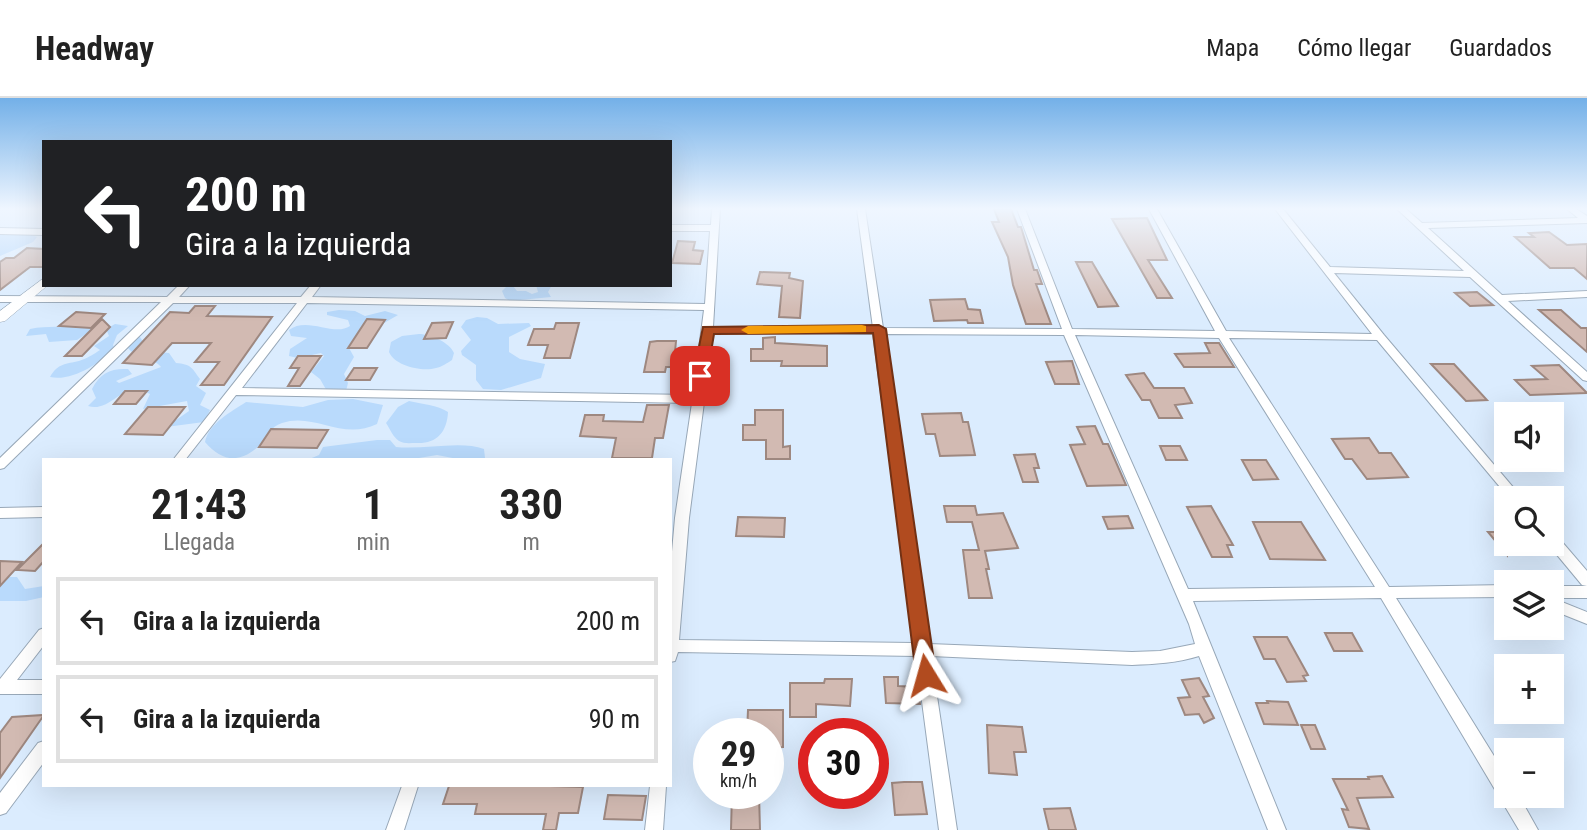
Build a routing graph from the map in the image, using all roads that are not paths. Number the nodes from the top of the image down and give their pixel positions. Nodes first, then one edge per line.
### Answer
1 (713, 243) edge
2 (866, 243) edge
3 (1034, 243) edge
4 (1172, 243) edge
5 (1307, 243) edge
6 (1440, 243) edge
7 (1329, 270) junction
8 (1473, 274) junction
9 (42, 284) edge
10 (183, 287) edge
11 (314, 287) edge
12 (1587, 295) edge
13 (1502, 298) junction
14 (0, 299) edge
15 (24, 299) junction
16 (170, 300) junction
17 (304, 300) junction
18 (708, 307) junction
19 (0, 318) edge
20 (879, 329) junction
21 (708, 330) junction
22 (1068, 332) junction
23 (1223, 335) junction
24 (1380, 337) junction
25 (1587, 378) edge
26 (233, 391) junction
27 (697, 399) junction
28 (181, 458) edge
29 (0, 466) edge
30 (1506, 486) edge
31 (42, 512) edge
32 (0, 513) edge
33 (676, 518) edge
34 (1564, 554) edge
35 (1587, 581) edge
36 (1384, 591) junction
37 (1494, 592) edge
38 (1564, 592) edge
39 (1587, 592) edge
40 (1183, 595) junction
41 (1564, 609) edge
42 (1587, 618) edge
43 (672, 620) edge
44 (42, 637) edge
45 (672, 646) edge
46 (1203, 648) junction
47 (923, 649) junction
48 (2, 687) edge
49 (42, 687) edge
50 (42, 751) edge
51 (1494, 772) edge
52 (410, 787) edge
53 (659, 787) edge
54 (0, 807) edge
55 (1516, 808) edge
56 (395, 830) edge
57 (654, 830) edge
58 (948, 830) edge
59 (1277, 830) edge
60 (1529, 830) edge

1 - 18 street
2 - 20 street
3 - 22 street
4 - 23 street
5 - 7 street
6 - 8 street
7 - 8 street
7 - 24 street
8 - 13 street
9 - 15 street
10 - 16 street
11 - 17 street
12 - 13 street
13 - 25 street
14 - 15 street
15 - 16 street
15 - 19 street
16 - 17 street
16 - 29 street
17 - 18 street
17 - 26 street
18 - 21 street
20 - 21 street
20 - 22 street
20 - 47 street
21 - 27 street
22 - 23 street
22 - 40 street
23 - 24 street
23 - 36 street
24 - 30 street
26 - 27 street
26 - 28 street
27 - 33 street
31 - 32 street
33 - 43 street
34 - 35 street
36 - 37 street
36 - 40 street
36 - 51 street
38 - 39 street
40 - 46 street
41 - 42 street
44 - 48 street
45 - 47 street
46 - 47 street
46 - 59 street
47 - 58 street
48 - 49 street
50 - 54 street
52 - 56 street
53 - 57 street
55 - 60 street

